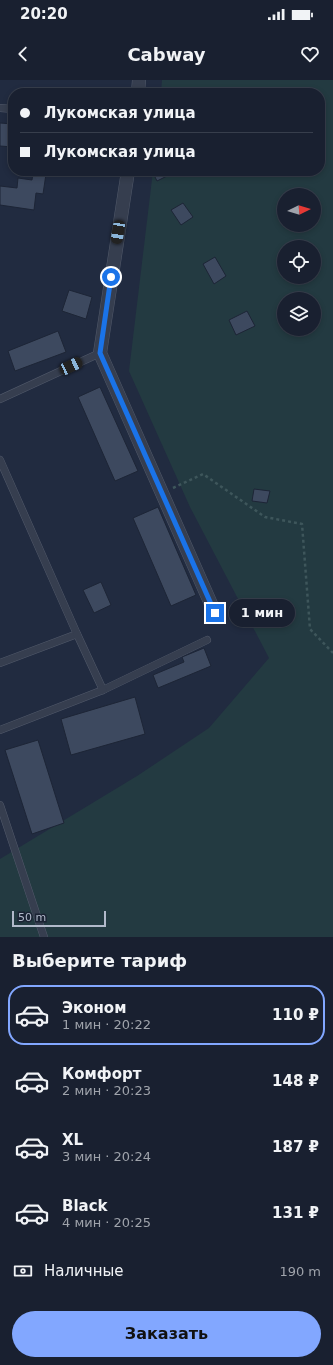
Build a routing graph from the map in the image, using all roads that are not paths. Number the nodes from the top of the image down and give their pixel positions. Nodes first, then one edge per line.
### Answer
1 (127, 176) edge
2 (100, 353) junction
3 (0, 399) edge
4 (0, 460) edge
5 (215, 613) dead end
6 (77, 634) junction
7 (206, 640) dead end
8 (0, 663) edge
9 (103, 690) junction
10 (0, 730) edge
11 (0, 805) edge
12 (44, 937) edge

1 - 2 street
2 - 3 lane
2 - 5 street
4 - 6 lane
6 - 8 lane
6 - 9 lane
7 - 9 lane
9 - 10 lane
11 - 12 lane

